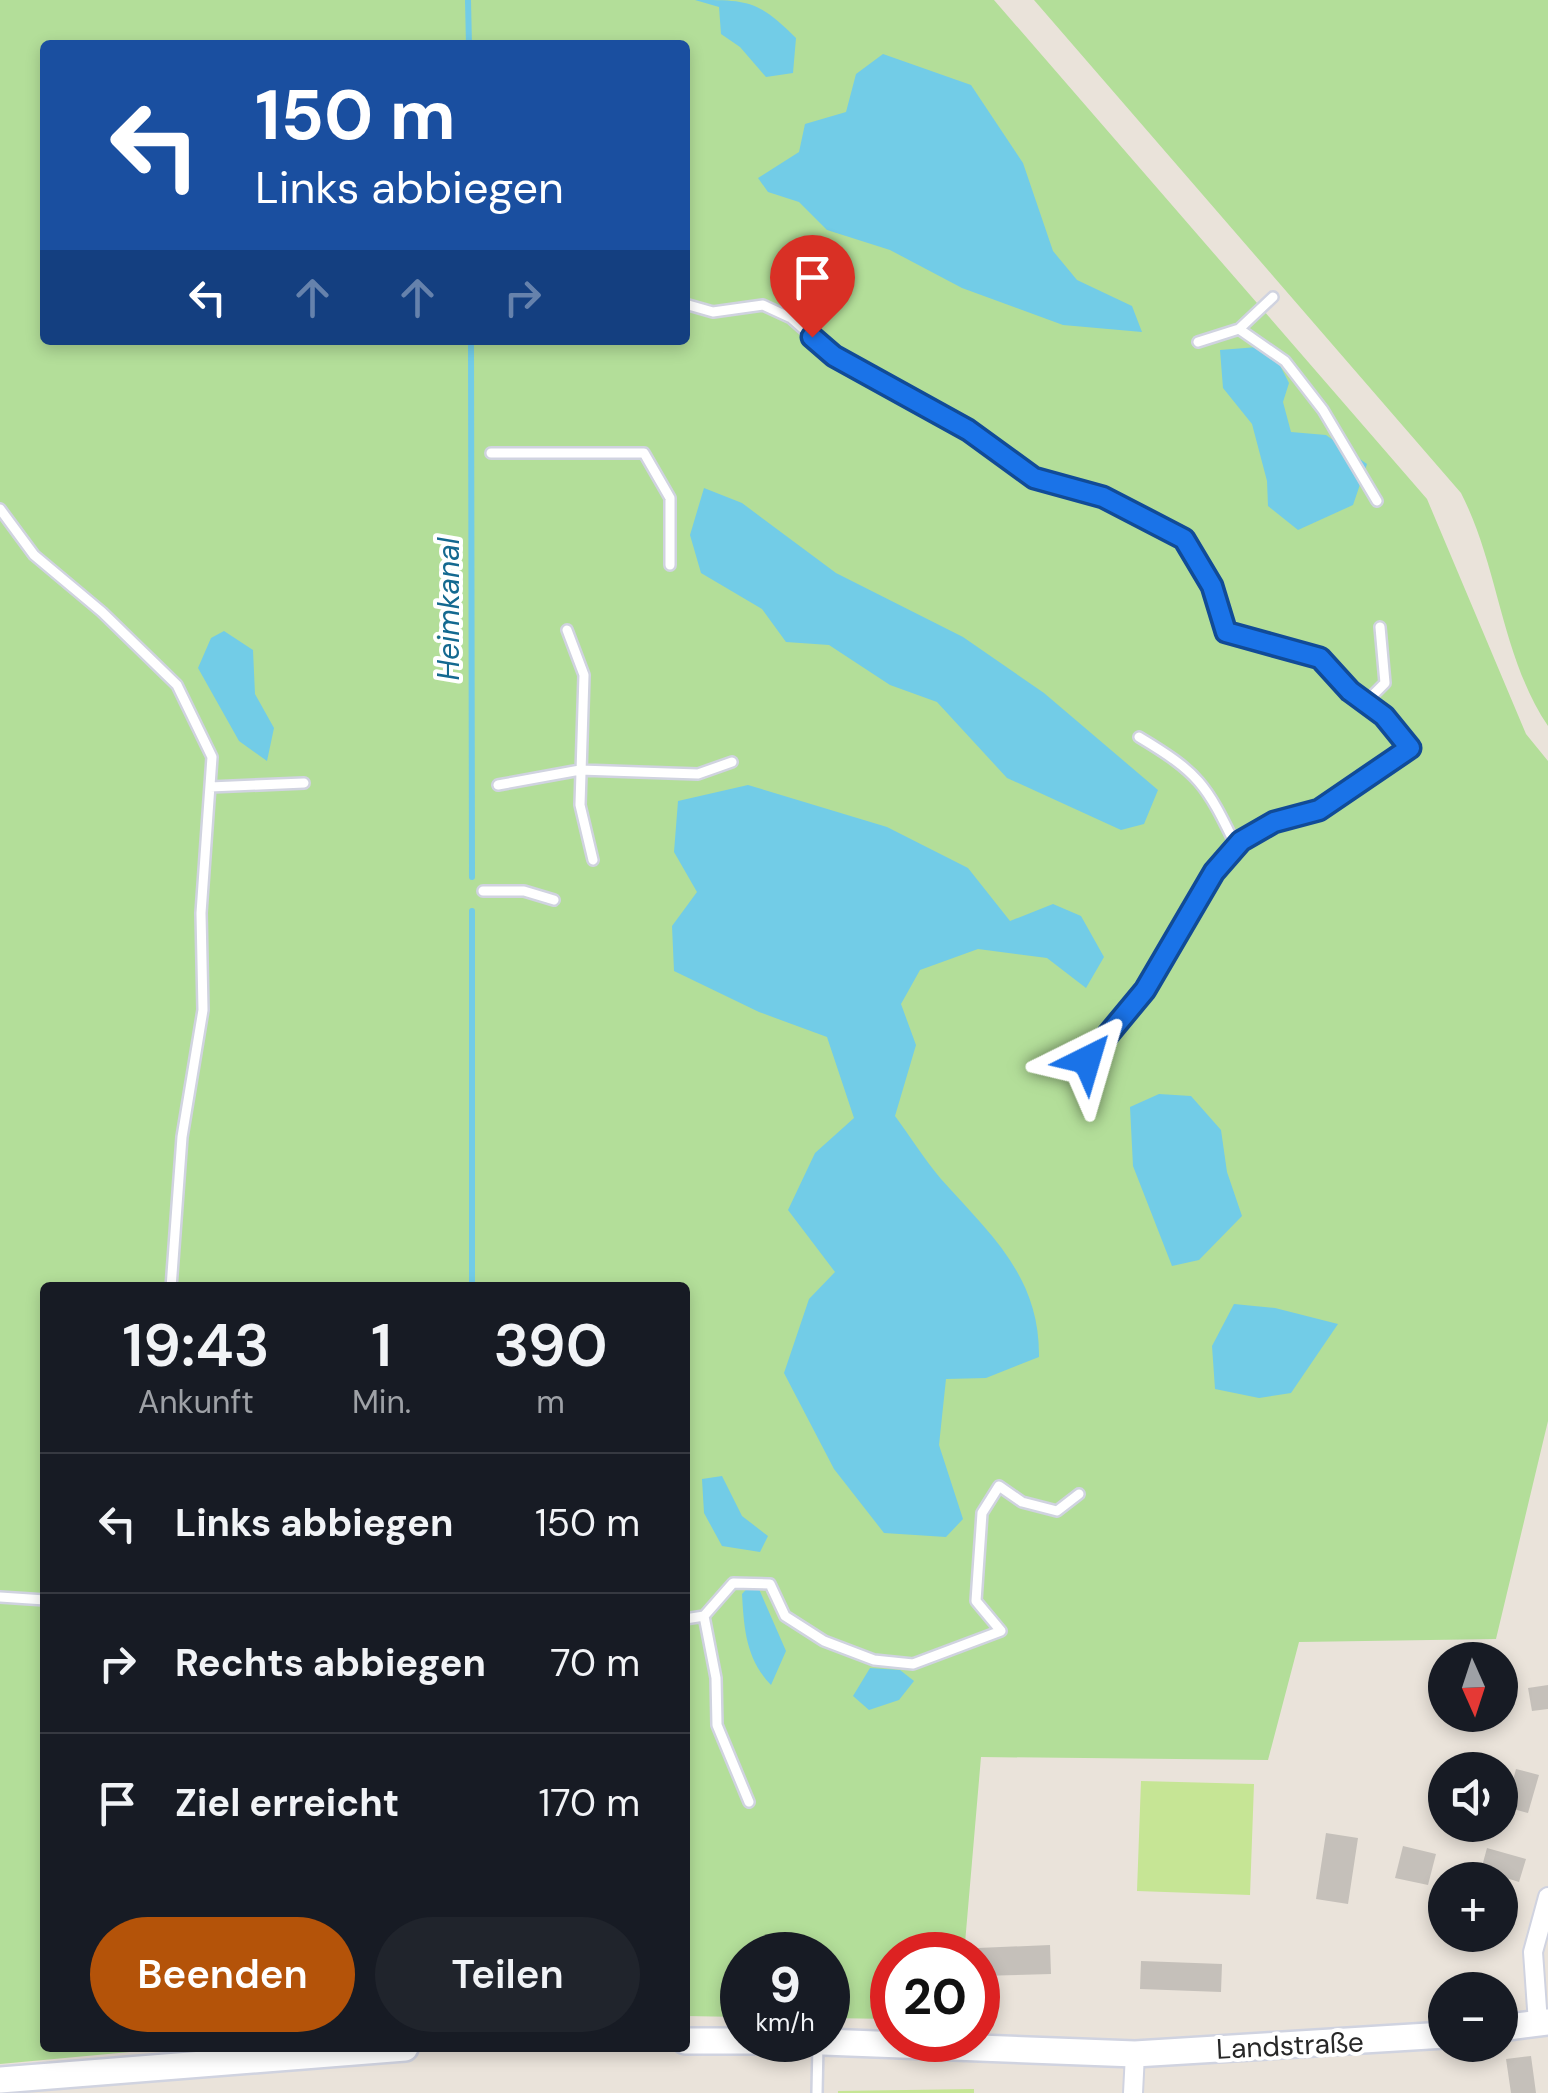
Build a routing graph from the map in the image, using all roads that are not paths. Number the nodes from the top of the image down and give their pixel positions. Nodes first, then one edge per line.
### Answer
1 (1273, 297) dead end
2 (690, 305) edge
3 (1239, 329) junction
4 (1198, 342) dead end
5 (491, 453) dead end
6 (1376, 501) dead end
7 (0, 509) edge
8 (670, 565) dead end
9 (1380, 627) dead end
10 (567, 630) dead end
11 (1366, 702) junction
12 (1139, 737) dead end
13 (732, 762) dead end
14 (582, 770) junction
15 (304, 783) dead end
16 (498, 785) dead end
17 (210, 787) junction
18 (1236, 846) junction
19 (593, 860) dead end
20 (483, 891) dead end
21 (554, 900) dead end
22 (1087, 1060) dead end
23 (171, 1282) edge
24 (1079, 1494) dead end
25 (0, 1597) edge
26 (40, 1600) edge
27 (704, 1616) junction
28 (690, 1618) edge
29 (749, 1802) dead end
30 (1548, 1897) edge
31 (1543, 2022) edge
32 (1518, 2025) edge
33 (1428, 2035) edge
34 (690, 2041) edge
35 (720, 2041) edge
36 (850, 2043) edge
37 (365, 2052) edge
38 (1135, 2054) junction
39 (818, 2062) edge
40 (0, 2080) edge
41 (31, 2085) edge
42 (818, 2093) edge
43 (1133, 2093) edge

1 - 3 lane
2 - 11 lane
3 - 4 lane
3 - 6 lane
5 - 8 lane
7 - 17 lane
9 - 11 lane
10 - 14 lane
11 - 18 lane
12 - 18 lane
13 - 14 lane
14 - 16 lane
14 - 19 lane
15 - 17 lane
17 - 23 lane
18 - 22 lane
20 - 21 lane
24 - 27 lane
25 - 26 lane
27 - 28 lane
27 - 29 lane
30 - 31 street
31 - 32 street
33 - 38 street, Landstraße
34 - 35 street, Landstraße
36 - 38 street, Landstraße
37 - 41 street
38 - 43 street
39 - 42 lane
40 - 41 street

